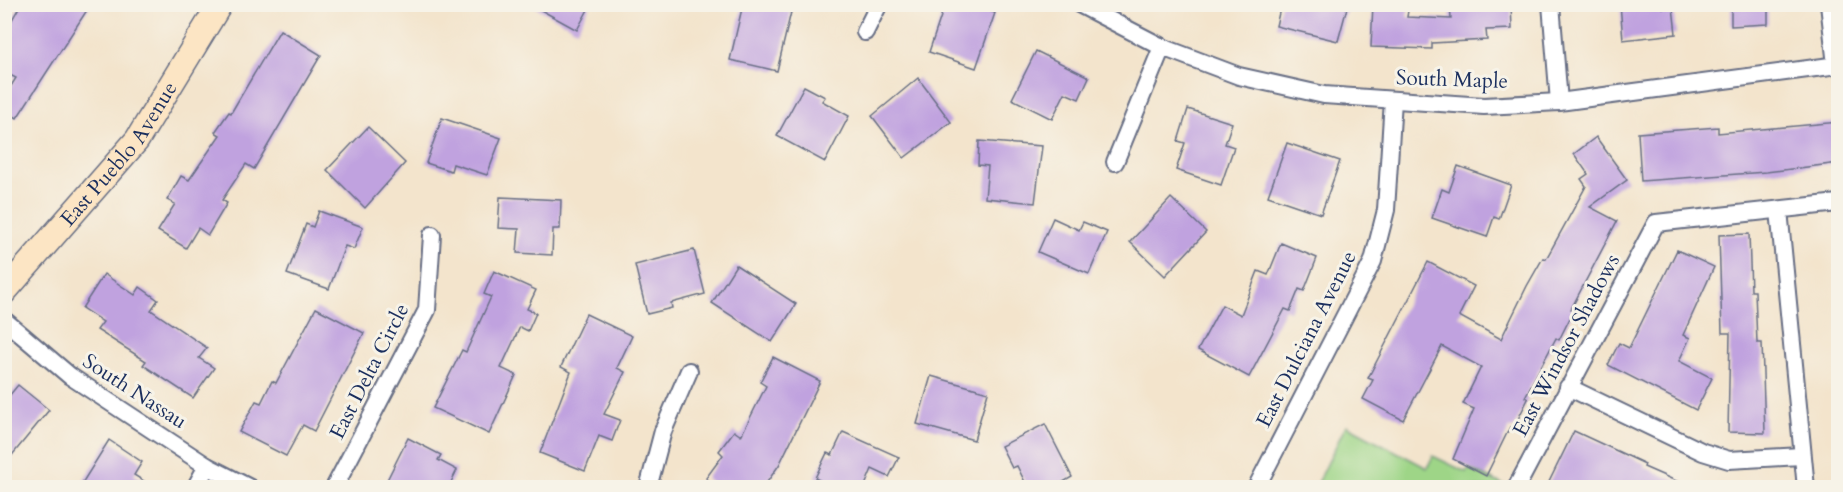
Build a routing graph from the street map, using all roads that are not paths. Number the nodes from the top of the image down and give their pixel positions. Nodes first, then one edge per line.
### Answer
1 (220, 4) edge
2 (879, 4) edge
3 (1078, 4) edge
4 (1551, 4) edge
5 (1830, 4) edge
6 (866, 32) dead end
7 (1162, 47) junction
8 (1837, 65) edge
9 (1393, 100) junction
10 (1559, 102) junction
11 (1115, 162) dead end
12 (1839, 203) edge
13 (1779, 210) junction
14 (432, 235) dead end
15 (4, 292) edge
16 (4, 321) edge
17 (689, 371) dead end
18 (1568, 387) junction
19 (1801, 456) junction
20 (207, 466) junction
21 (195, 488) edge
22 (249, 488) edge
23 (334, 488) edge
24 (648, 488) edge
25 (1256, 488) edge
26 (1516, 488) edge
27 (1806, 488) edge

1 - 15 street, East Pueblo Avenue
2 - 6 street
3 - 7 street, South Maple
4 - 10 street
5 - 8 street
7 - 9 street, South Maple
7 - 11 street
8 - 10 street, South Maple
9 - 10 street, South Maple
9 - 25 street, East Dulciana Avenue
12 - 13 street
13 - 18 street, East Windsor Shadows
13 - 19 street
14 - 23 street, East Delta Circle
16 - 20 street, South Nassau
17 - 24 street
18 - 19 street
18 - 26 street, East Windsor Shadows
19 - 27 street
20 - 21 street
20 - 22 street, South Nassau

